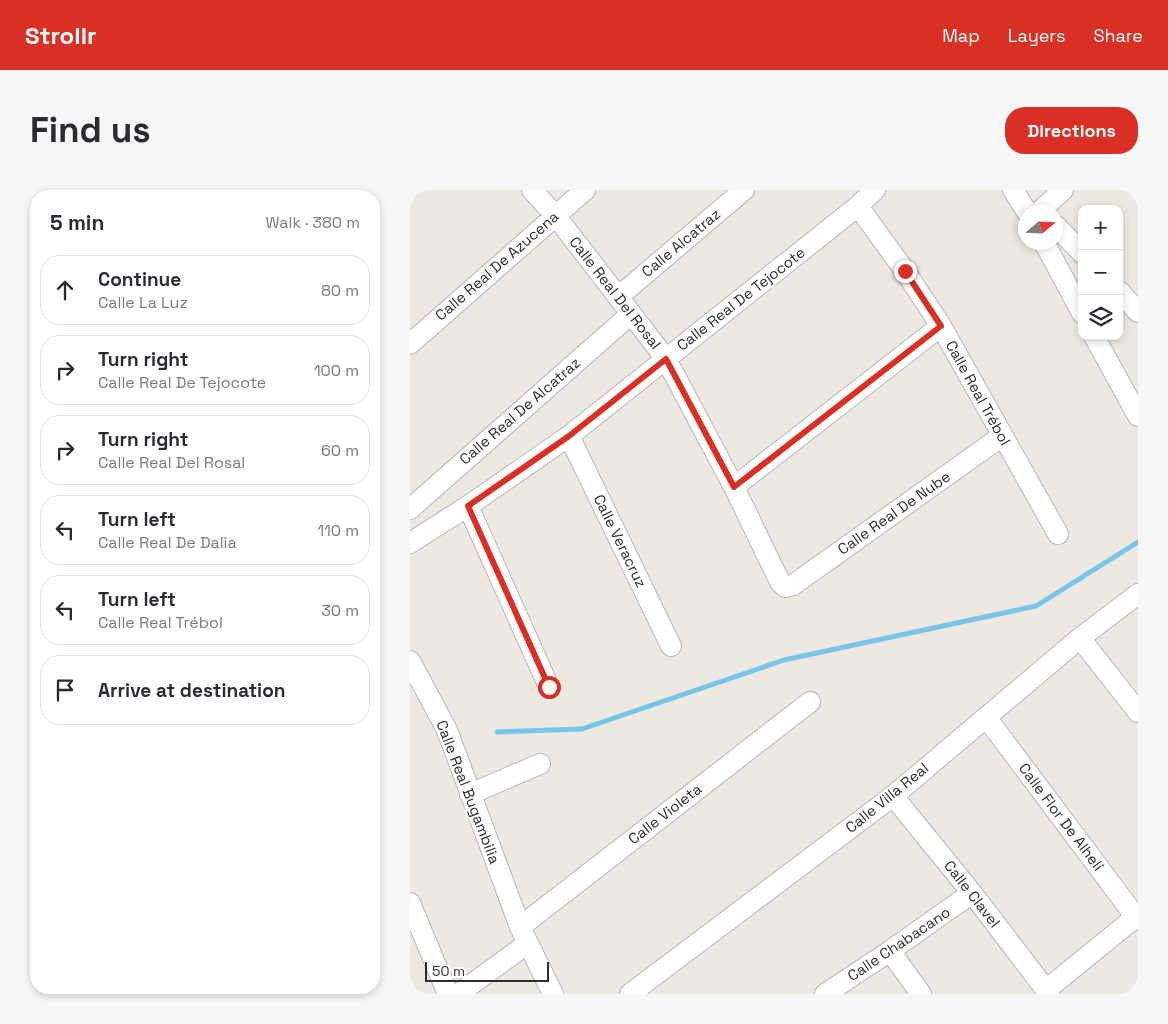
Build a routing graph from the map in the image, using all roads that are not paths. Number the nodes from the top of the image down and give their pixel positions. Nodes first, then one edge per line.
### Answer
1 (532, 190) edge
2 (585, 190) edge
3 (744, 190) edge
4 (875, 190) edge
5 (1013, 190) edge
6 (1063, 190) edge
7 (1029, 205) edge
8 (1045, 205) edge
9 (858, 206) junction
10 (555, 215) junction
11 (1063, 233) edge
12 (1048, 250) edge
13 (1079, 250) edge
14 (618, 297) junction
15 (1078, 306) edge
16 (631, 314) junction
17 (941, 326) junction
18 (1096, 340) edge
19 (410, 344) edge
20 (666, 359) junction
21 (1138, 416) edge
22 (569, 436) junction
23 (1002, 436) junction
24 (734, 487) junction
25 (468, 506) junction
26 (410, 509) edge
27 (1058, 534) dead end
28 (410, 544) edge
29 (785, 587) joint
30 (1138, 594) edge
31 (1080, 638) junction
32 (671, 646) dead end
33 (410, 661) edge
34 (549, 687) dead end
35 (810, 702) dead end
36 (1138, 712) edge
37 (986, 717) junction
38 (540, 764) dead end
39 (470, 794) junction
40 (893, 796) junction
41 (972, 893) junction
42 (410, 902) edge
43 (1137, 918) edge
44 (523, 935) junction
45 (890, 951) junction
46 (1048, 992) edge
47 (448, 994) edge
48 (458, 994) edge
49 (553, 994) edge
50 (630, 994) edge
51 (825, 994) edge
52 (921, 994) edge

1 - 10 street, Calle Real Del Rosal
2 - 10 street, Calle Real De Azucena
3 - 14 street, Calle Alcatraz
4 - 9 street, Calle Real De Tejocote
5 - 7 street
6 - 8 street
9 - 17 street, Calle Real Trébol
9 - 20 street, Calle Real De Tejocote
10 - 14 street, Calle Real Del Rosal
10 - 19 street, Calle Real De Azucena
11 - 13 street
12 - 15 street
14 - 16 street, Calle Real Del Rosal
16 - 20 street, Calle Real Del Rosal
16 - 26 street, Calle Real De Alcatraz
17 - 23 street, Calle Real Trébol
17 - 24 street
18 - 21 street
20 - 22 street, Calle Real De Tejocote
20 - 24 street, Calle Real Del Rosal
22 - 25 street, Calle Real De Tejocote
22 - 32 street, Calle Veracruz
23 - 27 street, Calle Real Trébol
23 - 29 street, Calle Real De Nube
24 - 29 street, Calle Real Del Rosal
25 - 28 street, Calle Real De Tejocote
25 - 34 street
30 - 31 street, Calle Villa Real
31 - 36 street
31 - 37 street, Calle Villa Real
33 - 39 street, Calle Real Bugambilia
35 - 44 street, Calle Violeta
37 - 40 street, Calle Villa Real
37 - 43 street, Calle Flor De Alhelí
38 - 39 street
39 - 44 street, Calle Real Bugambilia
40 - 41 street, Calle Clavel
40 - 50 street, Calle Villa Real
41 - 45 street, Calle Chabacano
41 - 46 street, Calle Clavel
42 - 47 street
43 - 46 street
44 - 48 street, Calle Violeta
44 - 49 street, Calle Real Bugambilia
45 - 51 street, Calle Chabacano
45 - 52 street

